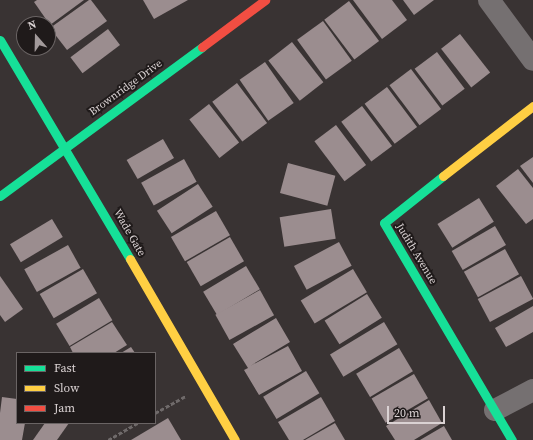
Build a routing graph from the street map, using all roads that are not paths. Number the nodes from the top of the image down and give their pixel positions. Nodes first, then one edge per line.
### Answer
1 (265, 0) edge
2 (488, 0) edge
3 (0, 40) edge
4 (533, 60) edge
5 (533, 106) edge
6 (66, 148) junction
7 (0, 196) edge
8 (533, 390) edge
9 (495, 410) junction
10 (235, 440) edge
11 (512, 440) edge

1 - 6 street, Brownridge Drive
2 - 4 street
3 - 6 street, Wade Gate
5 - 9 street, Judith Avenue
6 - 7 street, Brownridge Drive
6 - 10 street, Wade Gate
8 - 9 street
9 - 11 street, Judith Avenue

